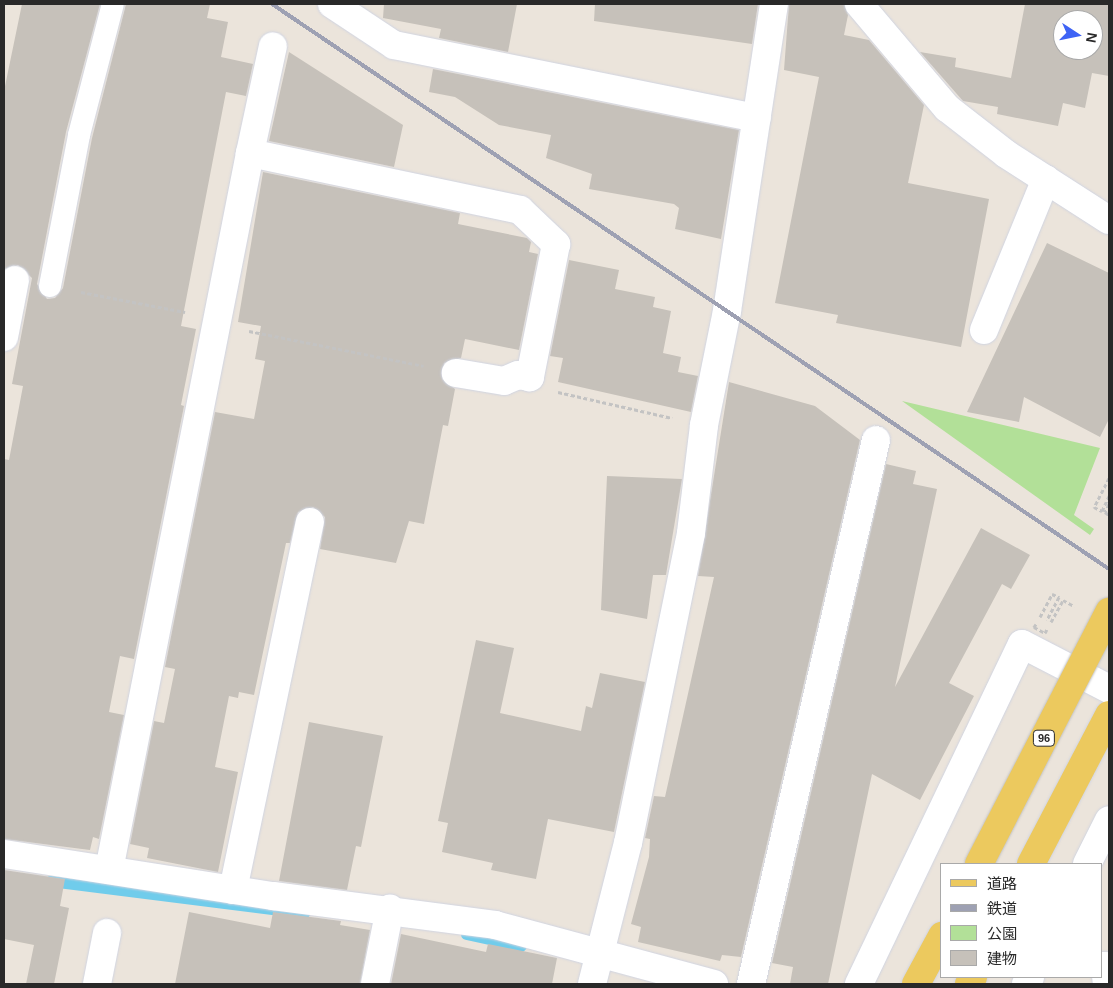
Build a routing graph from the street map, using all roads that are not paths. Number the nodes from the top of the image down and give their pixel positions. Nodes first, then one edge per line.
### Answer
1 (113, 4) edge
2 (332, 4) edge
3 (774, 4) edge
4 (859, 4) edge
5 (273, 46) dead end
6 (757, 118) junction
7 (250, 153) junction
8 (1046, 179) junction
9 (1109, 220) edge
10 (14, 280) dead end
11 (50, 286) road end
12 (984, 330) dead end
13 (4, 337) edge
14 (456, 373) road end
15 (876, 440) dead end
16 (310, 522) dead end
17 (1109, 612) edge
18 (1109, 689) edge
19 (1109, 715) edge
20 (1109, 820) edge
21 (4, 854) edge
22 (980, 863) edge
23 (1033, 863) edge
24 (1088, 863) edge
25 (109, 870) junction
26 (233, 890) junction
27 (389, 917) junction
28 (107, 933) dead end
29 (940, 940) edge
30 (598, 953) junction
31 (1103, 966) edge
32 (921, 976) edge
33 (97, 984) edge
34 (376, 984) edge
35 (592, 984) edge
36 (714, 984) edge
37 (750, 984) edge
38 (859, 984) edge
39 (1107, 984) edge

1 - 11 lane
2 - 6 street
3 - 6 street
4 - 8 street
5 - 7 street
6 - 30 street
7 - 14 street
7 - 25 street
8 - 9 street
8 - 12 street
10 - 13 street
15 - 37 street
16 - 26 street
17 - 22 main road, 96, bridge
18 - 38 street
19 - 23 main road
20 - 24 street
21 - 25 street
25 - 26 street
26 - 27 street
27 - 30 street
27 - 34 street
28 - 33 street
29 - 32 main road
30 - 35 street
30 - 36 street
31 - 39 street

